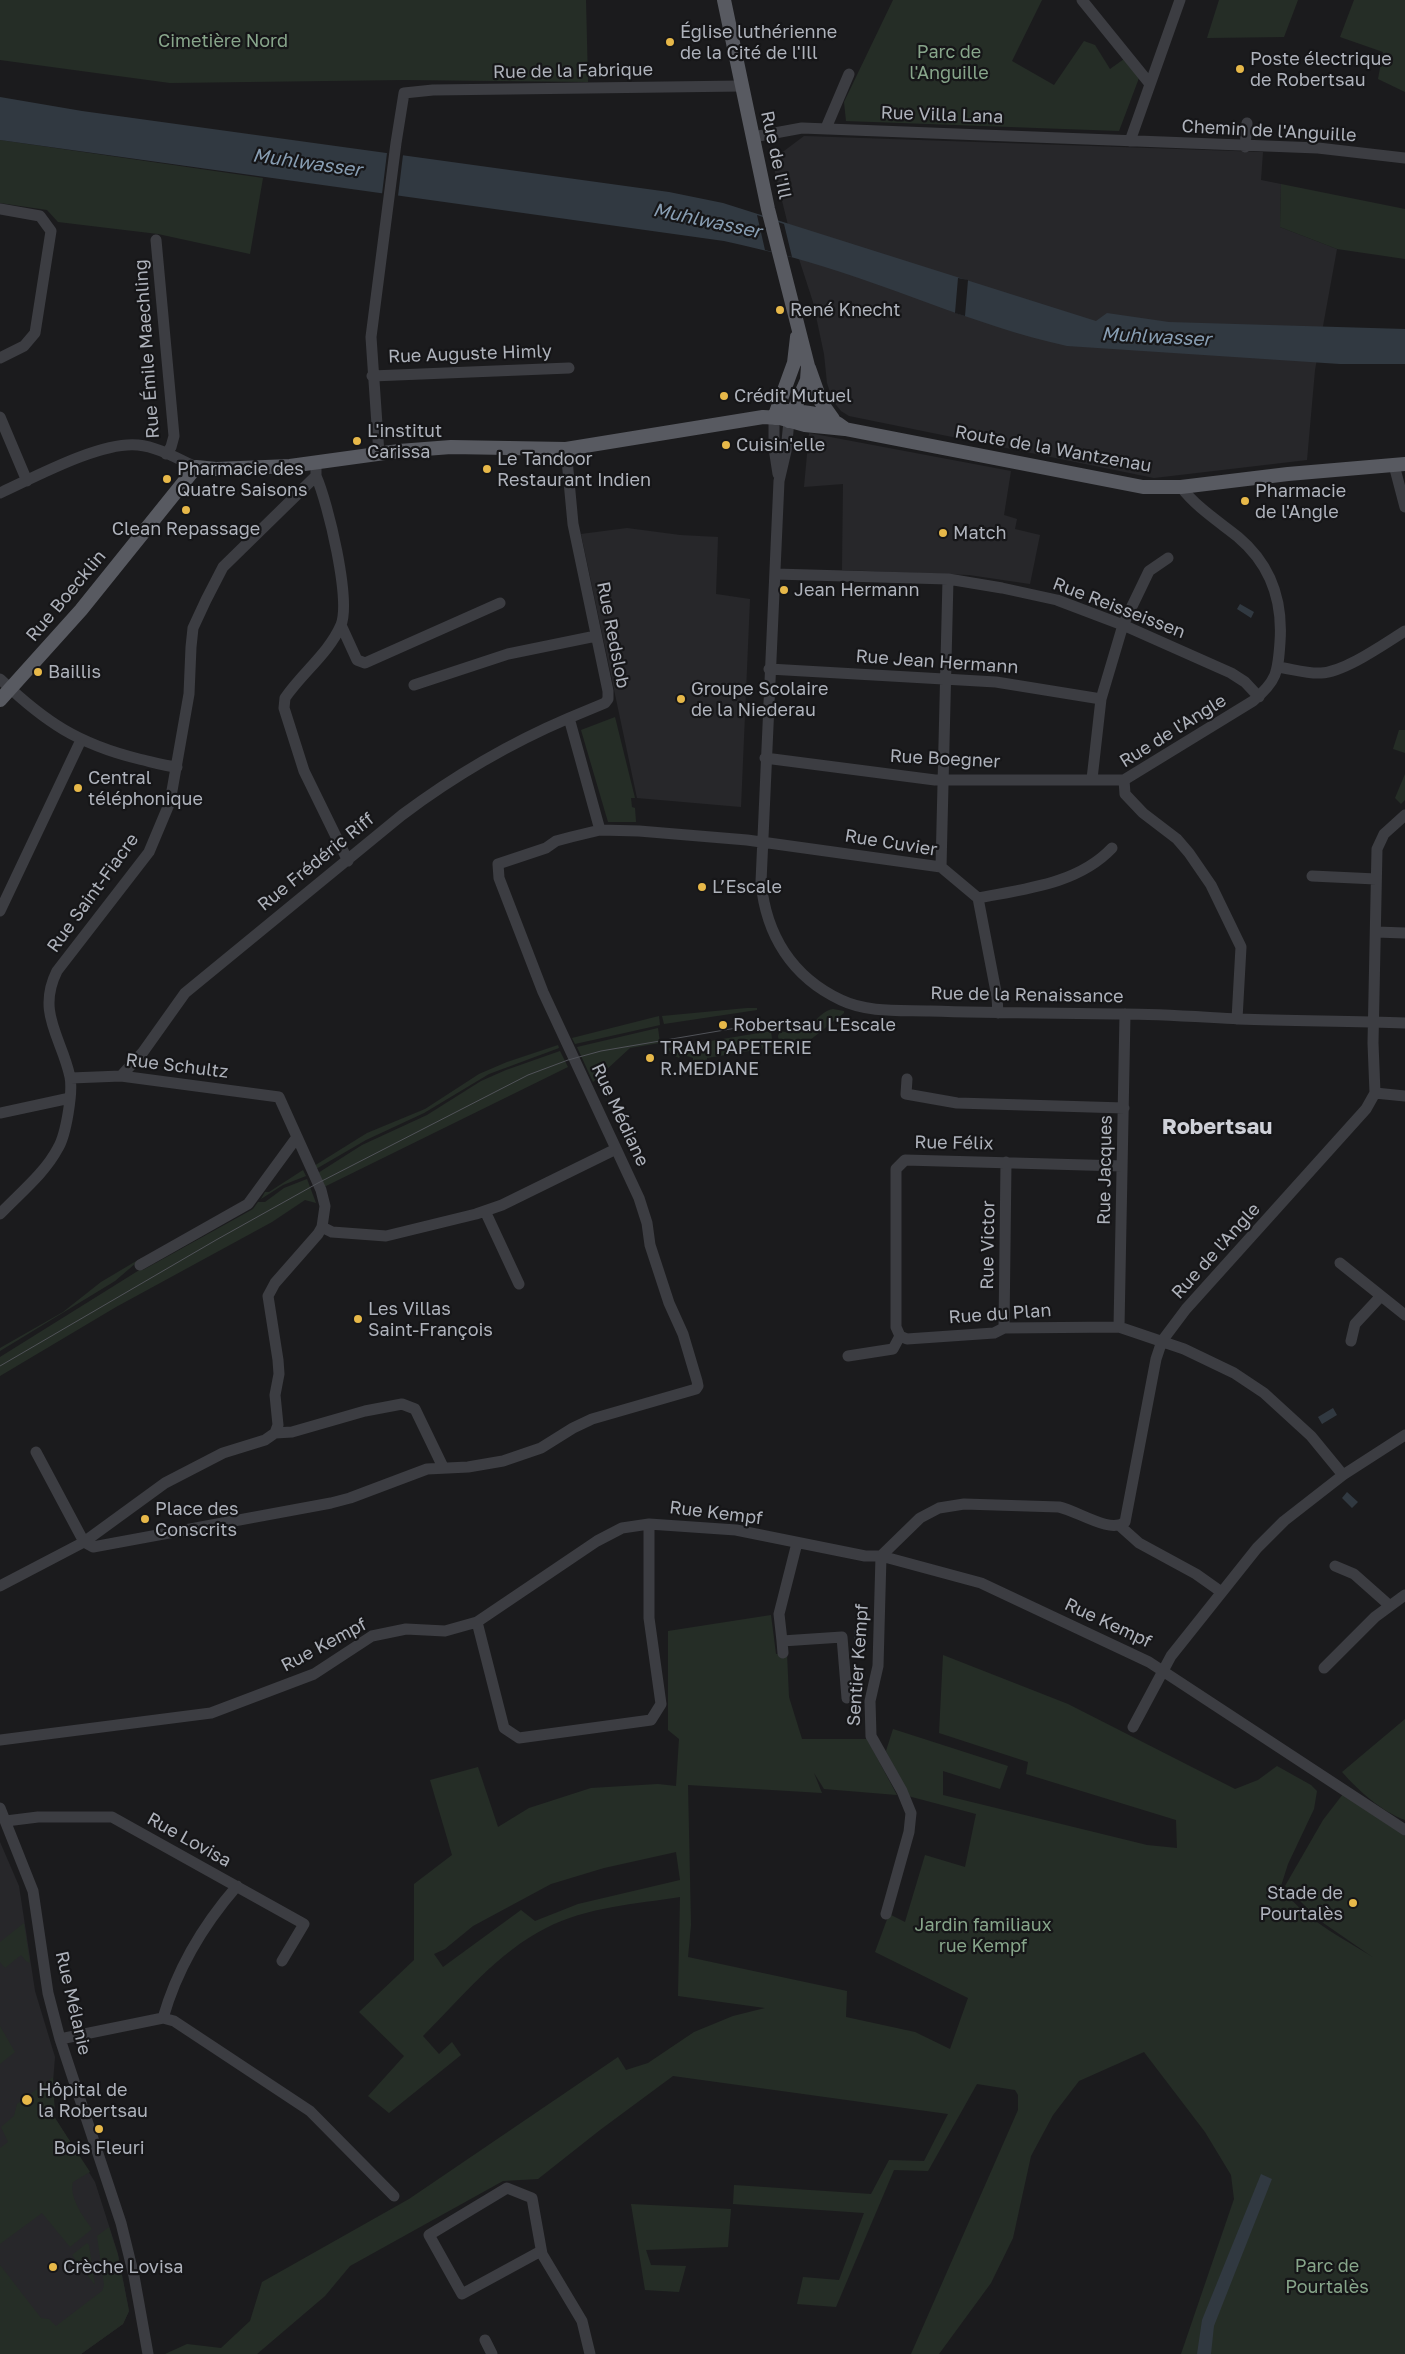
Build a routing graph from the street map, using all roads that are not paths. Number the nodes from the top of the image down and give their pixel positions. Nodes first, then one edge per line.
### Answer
1 (724, 0) edge
2 (1082, 0) edge
3 (1180, 0) edge
4 (849, 74) dead end
5 (1150, 84) junction
6 (742, 86) junction
7 (1247, 124) dead end
8 (826, 128) junction
9 (753, 137) junction
10 (1130, 141) junction
11 (1245, 147) junction
12 (1405, 158) edge
13 (0, 209) edge
14 (156, 240) dead end
15 (795, 316) junction
16 (0, 358) edge
17 (808, 366) junction
18 (569, 368) dead end
19 (372, 376) junction
20 (784, 416) junction
21 (0, 417) edge
22 (754, 418) junction
23 (833, 419) junction
24 (845, 429) junction
25 (773, 432) junction
26 (566, 449) junction
27 (166, 454) junction
28 (379, 454) junction
29 (1399, 464) edge
30 (196, 467) junction
31 (316, 470) junction
32 (27, 481) junction
33 (779, 481) junction
34 (1181, 487) junction
35 (0, 492) edge
36 (1405, 507) edge
37 (1168, 558) dead end
38 (775, 574) junction
39 (948, 579) junction
40 (500, 603) dead end
41 (1123, 624) junction
42 (341, 625) junction
43 (1405, 631) edge
44 (596, 636) junction
45 (1278, 667) junction
46 (769, 669) junction
47 (947, 679) junction
48 (5, 683) edge
49 (414, 685) dead end
50 (1259, 696) junction
51 (1100, 699) junction
52 (0, 700) edge
53 (569, 718) junction
54 (81, 740) junction
55 (765, 758) junction
56 (177, 767) junction
57 (1092, 779) junction
58 (944, 780) junction
59 (1124, 780) junction
60 (1405, 814) edge
61 (600, 830) junction
62 (762, 842) junction
63 (1112, 848) dead end
64 (348, 861) junction
65 (498, 864) joint
66 (941, 867) junction
67 (1312, 876) dead end
68 (1376, 879) junction
69 (978, 898) junction
70 (0, 911) edge
71 (1376, 932) junction
72 (1405, 933) edge
73 (998, 1013) junction
74 (1125, 1014) junction
75 (1237, 1019) junction
76 (1373, 1022) junction
77 (1405, 1023) edge
78 (121, 1076) junction
79 (71, 1078) junction
80 (907, 1079) dead end
81 (1375, 1093) junction
82 (1405, 1096) edge
83 (70, 1098) junction
84 (1124, 1108) junction
85 (0, 1113) edge
86 (297, 1137) junction
87 (616, 1149) junction
88 (1006, 1162) junction
89 (1122, 1166) junction
90 (485, 1212) junction
91 (0, 1214) edge
92 (322, 1227) junction
93 (1340, 1263) dead end
94 (140, 1265) dead end
95 (519, 1284) dead end
96 (1381, 1296) junction
97 (1405, 1315) edge
98 (1119, 1327) junction
99 (1004, 1328) junction
100 (900, 1336) junction
101 (1162, 1340) junction
102 (1352, 1341) dead end
103 (848, 1356) dead end
104 (275, 1434) junction
105 (1405, 1436) edge
106 (36, 1452) dead end
107 (443, 1467) junction
108 (1343, 1475) junction
109 (649, 1524) junction
110 (1120, 1526) junction
111 (84, 1542) junction
112 (798, 1543) junction
113 (881, 1556) junction
114 (1335, 1566) dead end
115 (0, 1586) edge
116 (1220, 1591) junction
117 (1405, 1595) edge
118 (1389, 1605) junction
119 (477, 1622) junction
120 (782, 1641) junction
121 (783, 1654) dead end
122 (1324, 1668) dead end
123 (1162, 1670) junction
124 (848, 1698) dead end
125 (1133, 1727) dead end
126 (0, 1740) edge
127 (0, 1808) edge
128 (6, 1821) junction
129 (1405, 1830) edge
130 (237, 1886) junction
131 (886, 1914) dead end
132 (282, 1961) dead end
133 (163, 2018) junction
134 (60, 2038) junction
135 (394, 2196) dead end
136 (541, 2251) junction
137 (485, 2340) dead end
138 (146, 2353) edge
139 (492, 2354) edge
140 (590, 2354) edge

1 - 6 main road, Rue de l'Ill
2 - 5 street
3 - 5 street
4 - 8 street
5 - 10 street
6 - 9 main road, Rue de l'Ill
6 - 19 street, Rue de la Fabrique
7 - 11 street
8 - 9 street, Rue Villa Lana
8 - 10 street, Rue Villa Lana
9 - 15 main road, Rue de l'Ill
10 - 11 street, Chemin de l'Anguille
11 - 12 street, Chemin de l'Anguille
13 - 16 street
14 - 27 street, Rue Émile Maechling
15 - 17 main road, Rue de l'Ill
15 - 20 main road, Rue de l'Ill
17 - 20 main road, Rue de l'Ill
17 - 23 main road, Rue de l'Ill
18 - 19 street, Rue Auguste Himly
19 - 28 street
20 - 22 main road, Route de la Wantzenau
20 - 22 main road
20 - 23 main road, Route de la Wantzenau
20 - 24 main road, Route de la Wantzenau
20 - 25 street
20 - 33 street
21 - 32 street
22 - 25 street
22 - 26 main road, Route de la Wantzenau
23 - 24 main road, Route de la Wantzenau
24 - 34 main road, Route de la Wantzenau
25 - 33 street
26 - 28 main road, Route de la Wantzenau
26 - 44 street, Rue Redslob
27 - 30 street, Route de la Wantzenau
27 - 32 street, Route de la Wantzenau
28 - 31 main road, Route de la Wantzenau
29 - 34 main road, Route de la Wantzenau
29 - 36 street
30 - 31 main road, Route de la Wantzenau
30 - 48 main road, Rue Boecklin
31 - 42 street
31 - 56 street, Rue Saint-Fiacre
32 - 35 street, Route de la Wantzenau
33 - 38 street, Rue de la Renaissance
34 - 45 street, Rue de l'Angle
37 - 41 street
38 - 39 street, Rue Reisseissen
38 - 46 street, Rue de la Renaissance
39 - 41 street, Rue Reisseissen
39 - 47 street
40 - 42 street
41 - 50 street, Rue Reisseissen
41 - 51 street
42 - 64 street
43 - 45 street
44 - 49 street
44 - 53 street, Rue Redslob
45 - 50 street, Rue de l'Angle
46 - 47 street, Rue Jean Hermann
46 - 55 street, Rue de la Renaissance
47 - 51 street, Rue Jean Hermann
47 - 58 street
48 - 52 main road, Rue Boecklin
48 - 54 street
50 - 59 street, Rue de l'Angle
51 - 57 street
53 - 61 street
53 - 64 street, Rue Frédéric Riff
54 - 56 street
54 - 70 street
55 - 58 street, Rue Boegner
55 - 62 street, Rue de la Renaissance
56 - 79 street, Rue Saint-Fiacre
57 - 58 street, Rue Boegner
57 - 59 street, Rue Boegner
58 - 66 street
59 - 75 street, Rue de l'Angle
60 - 68 street
61 - 62 street, Rue Cuvier
61 - 65 street, Rue Cuvier
62 - 66 street, Rue Cuvier
62 - 73 street, Rue de la Renaissance
63 - 69 street
64 - 78 street, Rue Frédéric Riff
65 - 87 street, Rue Médiane
66 - 69 street, Rue Cuvier
67 - 68 street
68 - 71 street
69 - 73 street
71 - 72 street
71 - 76 street
73 - 74 street, Rue de la Renaissance
74 - 75 street, Rue de la Renaissance
74 - 84 street, Rue Jacques
75 - 76 street, Rue de la Renaissance
76 - 77 street, Rue de la Renaissance
76 - 81 street
78 - 79 street, Rue Schultz
78 - 86 street, Rue Schultz
79 - 83 street, Rue Saint-Fiacre
80 - 84 street
81 - 82 street
81 - 101 street, Rue de l'Angle
83 - 85 street
83 - 91 street, Rue Saint-Fiacre
84 - 89 street, Rue Jacques
86 - 92 street
86 - 94 street
87 - 90 street
87 - 107 street, Rue Médiane
88 - 89 street, Rue Félix
88 - 99 street, Rue Victor
88 - 100 street, Rue Félix
89 - 98 street, Rue Jacques
90 - 92 street
90 - 95 street
92 - 104 street
93 - 96 street
96 - 97 street
96 - 102 street
98 - 99 street, Rue du Plan
98 - 101 street, Rue du Plan
99 - 100 street, Rue du Plan
100 - 103 street
101 - 108 street, Rue du Plan
101 - 110 street, Rue de l'Angle
104 - 107 street
104 - 111 street
105 - 108 street
106 - 111 street
107 - 111 street
108 - 116 street
109 - 112 street, Rue Kempf
109 - 119 street, Rue Kempf
109 - 119 street
110 - 113 street
110 - 116 street
111 - 115 street
112 - 113 street, Rue Kempf
112 - 120 street
113 - 123 street, Rue Kempf
113 - 131 street, Sentier Kempf
114 - 118 street
116 - 123 street
117 - 118 street
118 - 122 street
119 - 126 street, Rue Kempf
120 - 121 street
120 - 124 street, Sentier Kempf
123 - 125 street
123 - 129 street, Rue Kempf
127 - 128 street, Rue Mélanie
128 - 130 street, Rue Lovisa
128 - 134 street, Rue Mélanie
130 - 132 street, Rue Lovisa
130 - 133 street
133 - 134 street
133 - 135 street
134 - 138 street, Rue Mélanie
136 - 136 street
136 - 140 street
137 - 139 street

